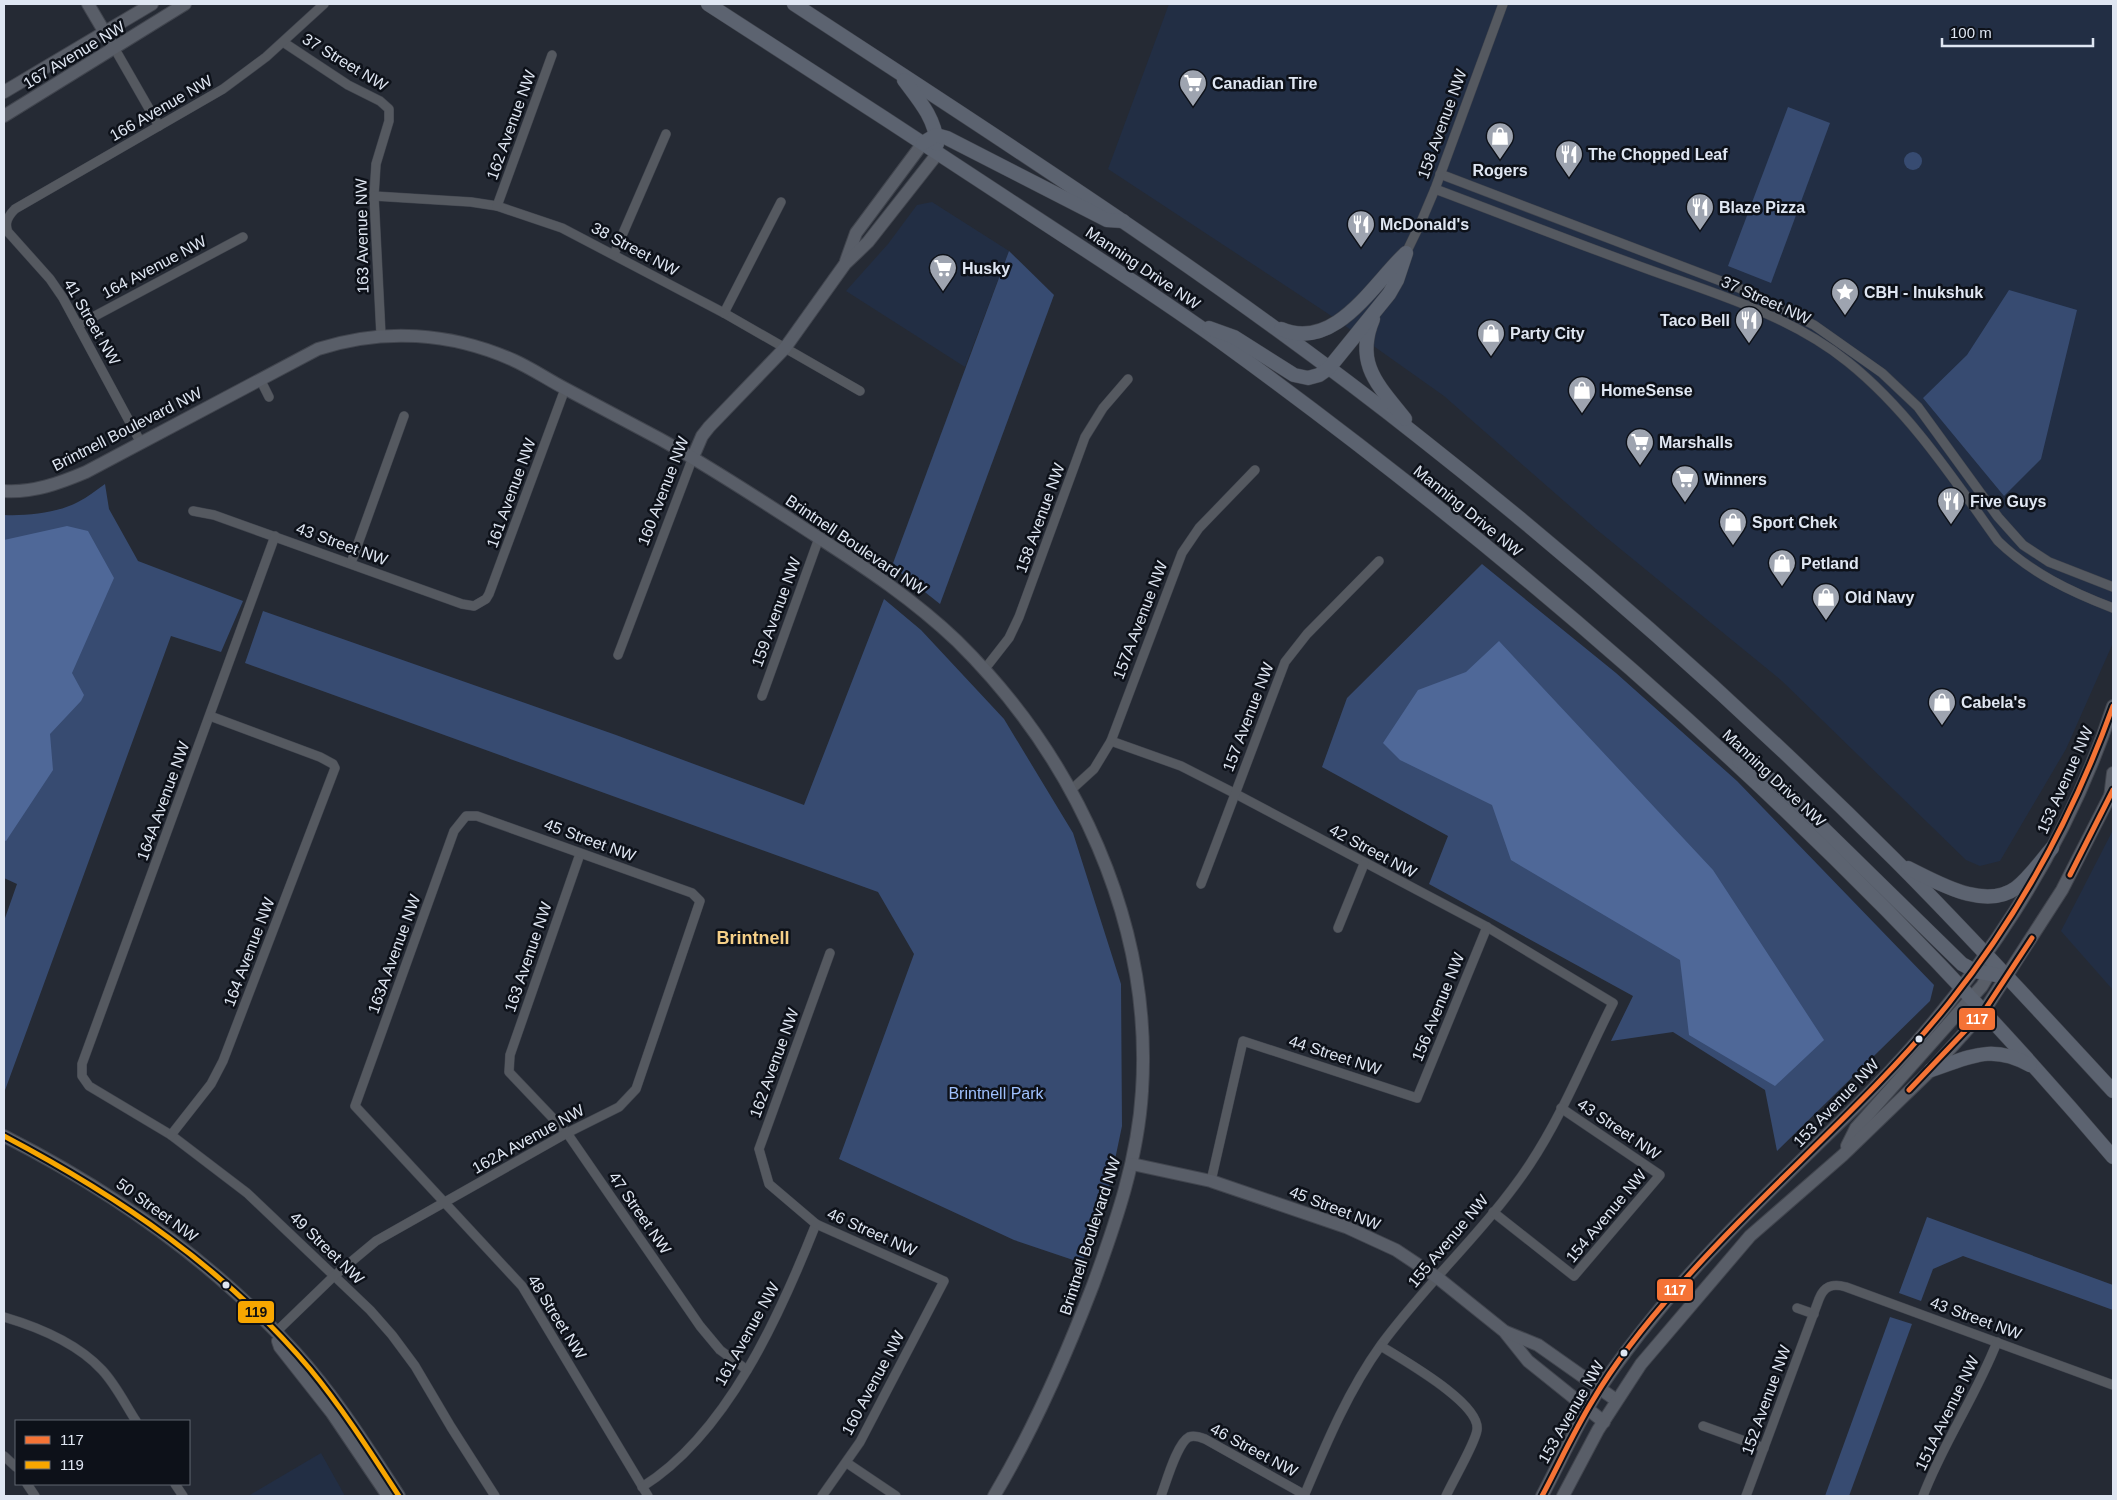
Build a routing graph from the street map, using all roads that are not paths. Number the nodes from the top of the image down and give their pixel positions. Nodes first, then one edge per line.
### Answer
1 (88, 4) edge
2 (152, 4) edge
3 (185, 4) edge
4 (324, 4) edge
5 (708, 4) edge
6 (794, 4) edge
7 (1503, 4) edge
8 (111, 42) junction
9 (283, 42) junction
10 (552, 55) dead end
11 (895, 70) junction
12 (4, 92) edge
13 (389, 109) joint
14 (4, 116) edge
15 (159, 126) junction
16 (666, 134) dead end
17 (936, 135) junction
18 (923, 143) junction
19 (938, 153) junction
20 (1440, 174) junction
21 (1435, 189) junction
22 (374, 196) junction
23 (781, 202) dead end
24 (497, 206) junction
25 (1124, 221) junction
26 (6, 224) joint
27 (243, 236) dead end
28 (1406, 253) junction
29 (614, 254) junction
30 (845, 264) junction
31 (1378, 309) junction
32 (724, 313) junction
33 (1190, 320) junction
34 (1270, 324) junction
35 (78, 325) junction
36 (381, 335) junction
37 (785, 348) junction
38 (1329, 368) junction
39 (260, 379) junction
40 (1128, 379) dead end
41 (566, 389) junction
42 (860, 391) dead end
43 (269, 397) dead end
44 (404, 416) dead end
45 (1420, 437) junction
46 (141, 443) junction
47 (693, 457) junction
48 (1255, 470) dead end
49 (4, 492) edge
50 (193, 511) dead end
51 (275, 536) junction
52 (819, 538) junction
53 (1379, 561) dead end
54 (351, 563) junction
55 (2113, 587) edge
56 (480, 604) joint
57 (2113, 608) edge
58 (618, 655) dead end
59 (984, 670) junction
60 (762, 696) dead end
61 (2113, 706) edge
62 (210, 716) junction
63 (1111, 741) junction
64 (1715, 747) junction
65 (2113, 773) edge
66 (1071, 790) junction
67 (1234, 793) junction
68 (2112, 794) edge
69 (466, 816) joint
70 (2052, 848) junction
71 (580, 854) junction
72 (1364, 864) junction
73 (1898, 864) junction
74 (1201, 884) dead end
75 (700, 901) joint
76 (1487, 927) junction
77 (1338, 928) dead end
78 (830, 953) dead end
79 (1986, 956) junction
80 (1974, 971) junction
81 (1989, 974) junction
82 (2007, 977) junction
83 (1967, 993) junction
84 (1613, 1003) joint
85 (1984, 1010) junction
86 (1930, 1070) junction
87 (510, 1072) joint
88 (82, 1076) joint
89 (2050, 1083) junction
90 (2113, 1091) edge
91 (1417, 1098) joint
92 (355, 1106) joint
93 (1561, 1108) junction
94 (567, 1133) junction
95 (171, 1135) junction
96 (4, 1136) edge
97 (1843, 1154) junction
98 (2113, 1157) edge
99 (1132, 1164) junction
100 (1660, 1175) joint
101 (1211, 1181) junction
102 (770, 1184) joint
103 (444, 1204) junction
104 (1493, 1212) junction
105 (816, 1224) junction
106 (334, 1276) junction
107 (1438, 1278) junction
108 (944, 1280) joint
109 (1827, 1287) joint
110 (1798, 1308) dead end
111 (1814, 1314) junction
112 (4, 1318) edge
113 (1504, 1331) junction
114 (276, 1333) junction
115 (1997, 1342) junction
116 (1380, 1346) junction
117 (747, 1370) junction
118 (2113, 1385) edge
119 (1600, 1388) junction
120 (1616, 1400) junction
121 (1588, 1409) junction
122 (135, 1420) edge
123 (1604, 1422) junction
124 (1703, 1426) dead end
125 (1764, 1448) junction
126 (4, 1456) edge
127 (847, 1463) junction
128 (15, 1466) edge
129 (28, 1485) edge
130 (176, 1485) edge
131 (642, 1487) junction
132 (1304, 1495) edge
133 (35, 1496) edge
134 (183, 1496) edge
135 (388, 1496) edge
136 (399, 1496) edge
137 (495, 1496) edge
138 (648, 1496) edge
139 (822, 1496) edge
140 (896, 1496) edge
141 (994, 1496) edge
142 (1162, 1496) edge
143 (1446, 1496) edge
144 (1542, 1496) edge
145 (1563, 1496) edge
146 (1746, 1496) edge
147 (1923, 1496) edge

1 - 8 main road
2 - 8 main road, 167 Avenue NW
3 - 8 main road, 167 Avenue NW
4 - 9 street, 166 Avenue NW
5 - 18 main road, Manning Drive NW
6 - 11 main road, Manning Drive NW
7 - 20 street, 158 Avenue NW
8 - 12 main road, 167 Avenue NW
8 - 14 main road, 167 Avenue NW
8 - 15 street
9 - 13 street, 37 Street NW
9 - 15 street, 166 Avenue NW
10 - 24 street, 162 Avenue NW
11 - 17 main road
11 - 25 main road, Manning Drive NW
13 - 22 street, 163 Avenue NW
15 - 26 street, 166 Avenue NW
16 - 29 street
17 - 18 main road
17 - 19 main road
17 - 25 main road
18 - 19 main road, Manning Drive NW
18 - 30 main road, 160 Avenue NW
19 - 30 main road, 160 Avenue NW
19 - 33 main road, Manning Drive NW
20 - 21 street, 158 Avenue NW
20 - 55 street, 37 Street NW
21 - 28 street, 158 Avenue NW
21 - 57 street, 37 Street NW
22 - 24 street, 38 Street NW
22 - 36 street, 163 Avenue NW
23 - 32 street
24 - 29 street, 38 Street NW
25 - 34 main road, Manning Drive NW
26 - 35 street, 41 Street NW
27 - 35 street, 164 Avenue NW
28 - 31 main road
28 - 34 main road
29 - 32 street, 38 Street NW
30 - 37 main road, 160 Avenue NW
31 - 38 main road
31 - 45 main road
32 - 37 street, 38 Street NW
33 - 38 main road
33 - 64 main road, Manning Drive NW
34 - 38 main road, Manning Drive NW
35 - 46 street, 41 Street NW
36 - 39 main road, Brintnell Boulevard NW
36 - 41 main road, Brintnell Boulevard NW
37 - 42 street, 38 Street NW
37 - 47 main road, 160 Avenue NW
38 - 45 main road, Manning Drive NW
39 - 43 street
39 - 46 main road, Brintnell Boulevard NW
40 - 59 street, 158 Avenue NW
41 - 47 main road, Brintnell Boulevard NW
41 - 56 street, 161 Avenue NW
44 - 54 street
45 - 73 main road, Manning Drive NW
46 - 49 main road, Brintnell Boulevard NW
47 - 52 main road, Brintnell Boulevard NW
47 - 58 street, 160 Avenue NW
48 - 63 street, 157A Avenue NW
50 - 51 street, 43 Street NW
51 - 54 street, 43 Street NW
51 - 62 street, 164A Avenue NW
52 - 59 main road, Brintnell Boulevard NW
52 - 60 street, 159 Avenue NW
53 - 67 street, 157 Avenue NW
54 - 56 street, 43 Street NW
59 - 66 main road, Brintnell Boulevard NW
61 - 70 main road, 153 Avenue NW
62 - 88 street, 164A Avenue NW
62 - 95 street, 164 Avenue NW
63 - 66 street, 157A Avenue NW
63 - 67 street, 42 Street NW
64 - 80 main road
64 - 83 main road, Manning Drive NW
65 - 68 main road
66 - 99 main road, Brintnell Boulevard NW
67 - 72 street, 42 Street NW
67 - 74 street, 157 Avenue NW
68 - 82 main road, 153 Avenue NW
69 - 71 street, 45 Street NW
69 - 92 street, 163A Avenue NW
70 - 73 main road
70 - 79 main road, 153 Avenue NW
71 - 75 street, 45 Street NW
71 - 87 street, 163 Avenue NW
72 - 76 street, 42 Street NW
72 - 77 street
73 - 79 main road, Manning Drive NW
75 - 94 street, 162A Avenue NW
76 - 84 street, 42 Street NW
76 - 91 street, 156 Avenue NW
78 - 102 street, 162 Avenue NW
79 - 80 main road, 153 Avenue NW
79 - 81 main road
79 - 82 main road, Manning Drive NW
80 - 81 main road
80 - 83 main road, 153 Avenue NW
81 - 82 main road
81 - 83 main road
82 - 85 main road, 153 Avenue NW
82 - 90 main road, Manning Drive NW
83 - 85 main road, Manning Drive NW
83 - 97 main road
83 - 119 main road, 153 Avenue NW
84 - 93 street, 155 Avenue NW
85 - 86 main road, 153 Avenue NW
85 - 89 main road, Manning Drive NW
86 - 89 main road
86 - 97 main road, 153 Avenue NW
87 - 94 street, 47 Street NW
88 - 95 street, 49 Street NW
89 - 98 main road, Manning Drive NW
91 - 101 street, 44 Street NW
92 - 103 street, 48 Street NW
93 - 100 street, 43 Street NW
93 - 104 street, 155 Avenue NW
94 - 103 street, 162A Avenue NW
94 - 117 street, 47 Street NW
95 - 106 street, 49 Street NW
96 - 114 main road, 50 Street NW
97 - 120 main road, 153 Avenue NW
99 - 101 main road, 45 Street NW
99 - 141 main road, Brintnell Boulevard NW
100 - 104 street, 154 Avenue NW
101 - 107 main road, 45 Street NW
102 - 105 street, 46 Street NW
103 - 106 street, 162A Avenue NW
103 - 131 street, 48 Street NW
104 - 107 street, 155 Avenue NW
105 - 108 street, 46 Street NW
105 - 117 street, 161 Avenue NW
106 - 114 street, 162A Avenue NW
106 - 137 street, 49 Street NW
107 - 113 main road, 45 Street NW
107 - 116 street, 155 Avenue NW
108 - 127 street, 160 Avenue NW
109 - 111 street, 152 Avenue NW
109 - 115 street, 43 Street NW
110 - 111 street
111 - 125 street, 152 Avenue NW
112 - 122 street
113 - 119 main road, 45 Street NW
113 - 121 main road, 45 Street NW
114 - 135 main road, 50 Street NW
114 - 136 main road, 50 Street NW
115 - 118 street, 43 Street NW
115 - 147 street, 151A Avenue NW
116 - 132 street, 155 Avenue NW
116 - 143 street
117 - 131 street, 161 Avenue NW
119 - 120 main road, 45 Street NW
119 - 121 main road, 153 Avenue NW
120 - 123 main road, 153 Avenue NW
121 - 123 main road, 45 Street NW
121 - 144 main road, 153 Avenue NW
123 - 145 main road, 153 Avenue NW
124 - 125 street
125 - 146 street, 152 Avenue NW
126 - 128 street
127 - 139 street, 160 Avenue NW
127 - 140 street
129 - 133 street
130 - 134 street
131 - 138 street, 48 Street NW
132 - 142 street, 46 Street NW

